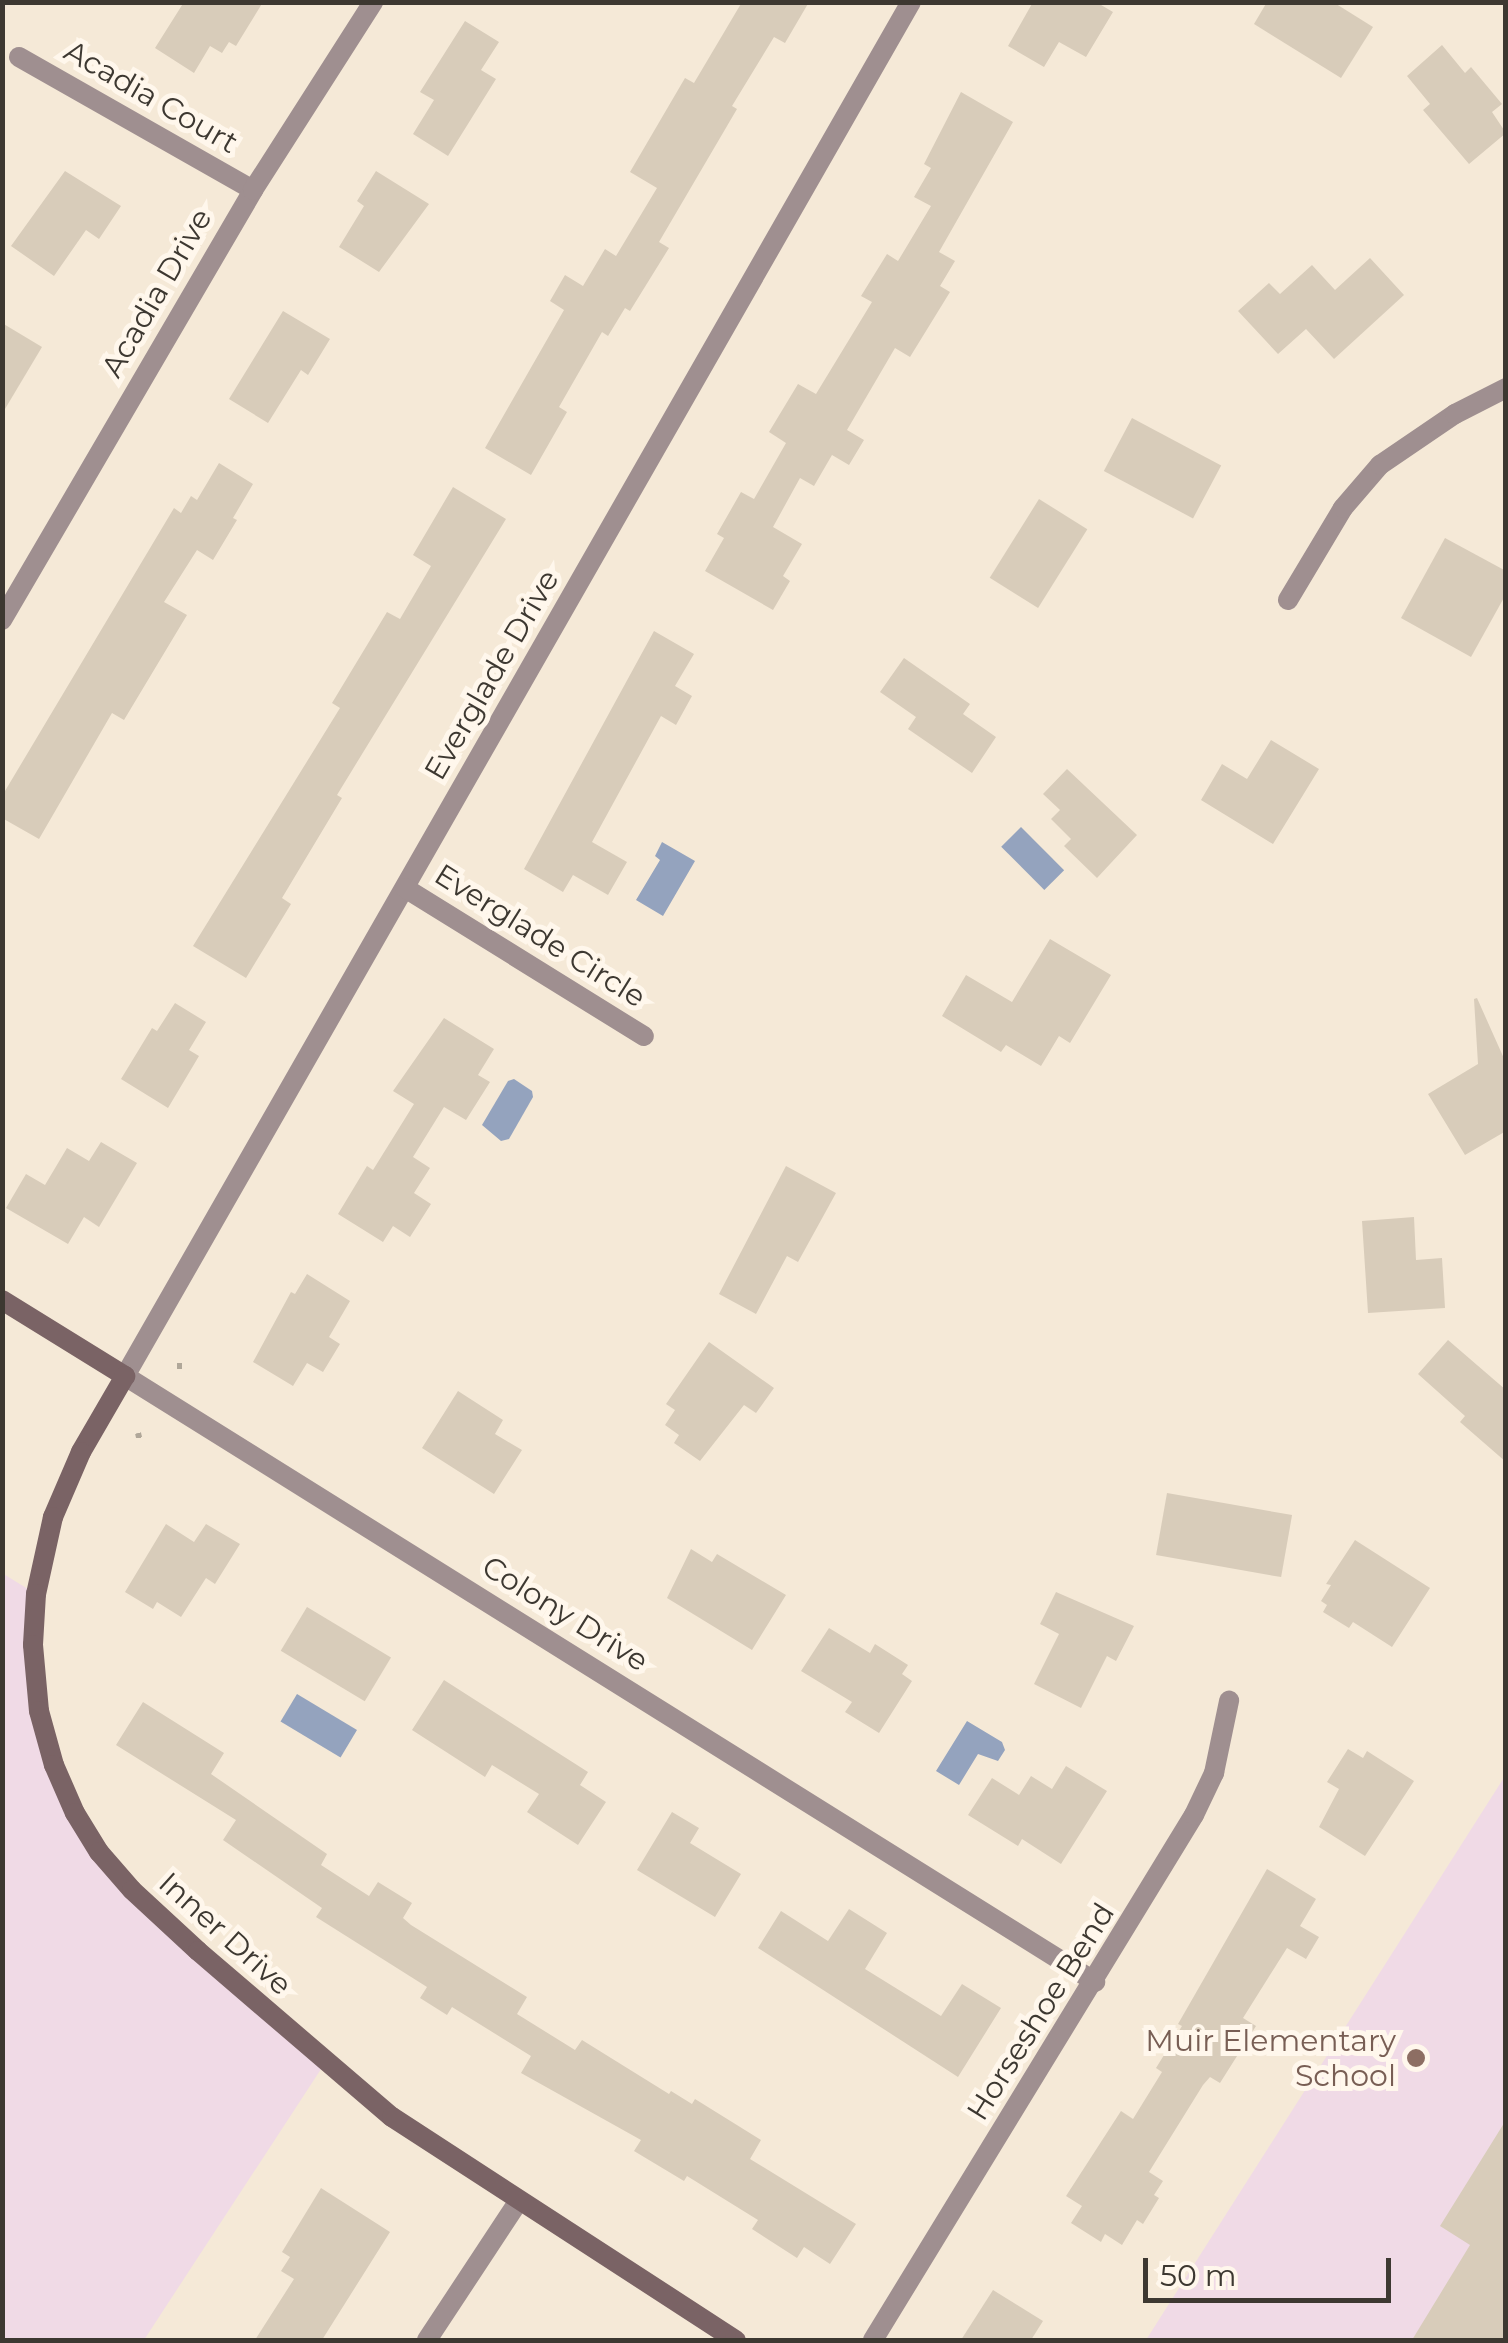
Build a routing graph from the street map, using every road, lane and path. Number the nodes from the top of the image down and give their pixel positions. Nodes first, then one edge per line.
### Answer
1 (373, 2) edge
2 (911, 2) edge
3 (20, 57) dead end
4 (253, 190) junction
5 (1506, 388) edge
6 (1288, 600) dead end
7 (2, 620) edge
8 (405, 888) junction
9 (644, 1036) dead end
10 (2, 1300) edge
11 (124, 1376) junction
12 (138, 1433) dead end
13 (140, 1442) dead end
14 (1229, 1702) dead end
15 (1094, 1982) junction
16 (518, 2202) junction
17 (428, 2340) edge
18 (736, 2340) edge
19 (873, 2340) edge

1 - 4 street, Acadia Drive
2 - 8 street, Everglade Drive
3 - 4 street, Acadia Court
4 - 7 street, Acadia Drive
5 - 6 street
8 - 9 street, Everglade Circle
8 - 11 street, Everglade Drive
10 - 11 street, Colony Drive
11 - 15 street, Colony Drive
11 - 16 street, Inner Drive
12 - 13 path
14 - 15 street, Horseshoe Bend
15 - 19 street, Horseshoe Bend
16 - 17 street
16 - 18 street, Inner Drive

